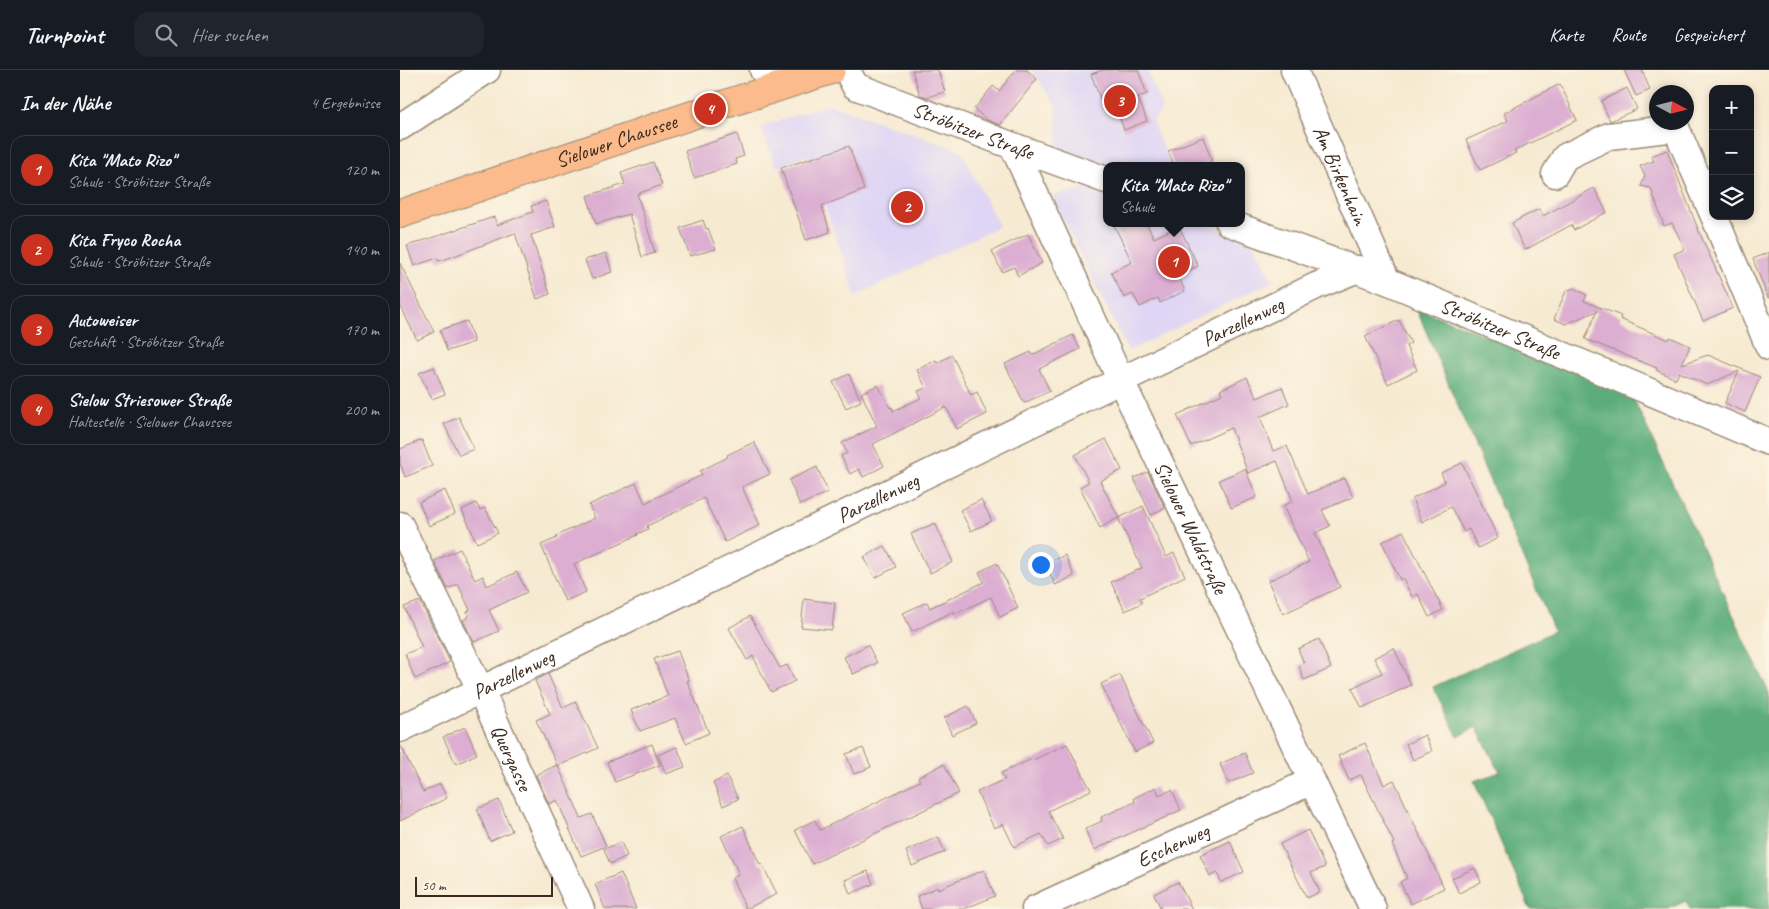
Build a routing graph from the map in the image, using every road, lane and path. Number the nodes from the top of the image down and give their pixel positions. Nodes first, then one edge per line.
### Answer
1 (487, 70) edge
2 (831, 70) edge
3 (847, 70) edge
4 (1294, 70) edge
5 (769, 79) edge
6 (400, 128) edge
7 (1013, 146) junction
8 (1555, 174) dead end
9 (1103, 179) edge
10 (1709, 206) edge
11 (400, 214) edge
12 (1715, 220) edge
13 (1240, 227) edge
14 (1358, 269) junction
15 (1387, 281) junction
16 (1769, 347) edge
17 (1121, 381) junction
18 (1769, 442) edge
19 (400, 525) edge
20 (482, 691) junction
21 (400, 729) edge
22 (1312, 781) junction
23 (582, 909) edge
24 (1035, 909) edge
25 (1373, 909) edge

1 - 6 street
2 - 5 main road, Sielower Chaussee
3 - 7 street, Ströbitzer Straße
4 - 15 street, Am Birkenhain
5 - 11 main road, Sielower Chaussee
7 - 9 street, Ströbitzer Straße
7 - 17 street, Sielower Waldstraße
8 - 10 street
12 - 16 street
13 - 14 street, Ströbitzer Straße
14 - 15 street, Ströbitzer Straße
14 - 17 street, Parzellenweg
15 - 18 street, Ströbitzer Straße
17 - 20 street, Parzellenweg
17 - 22 street, Sielower Waldstraße
19 - 20 street, Quergasse
20 - 21 street, Parzellenweg
20 - 23 street, Quergasse
22 - 24 street, Eschenweg
22 - 25 street, Sielower Waldstraße

